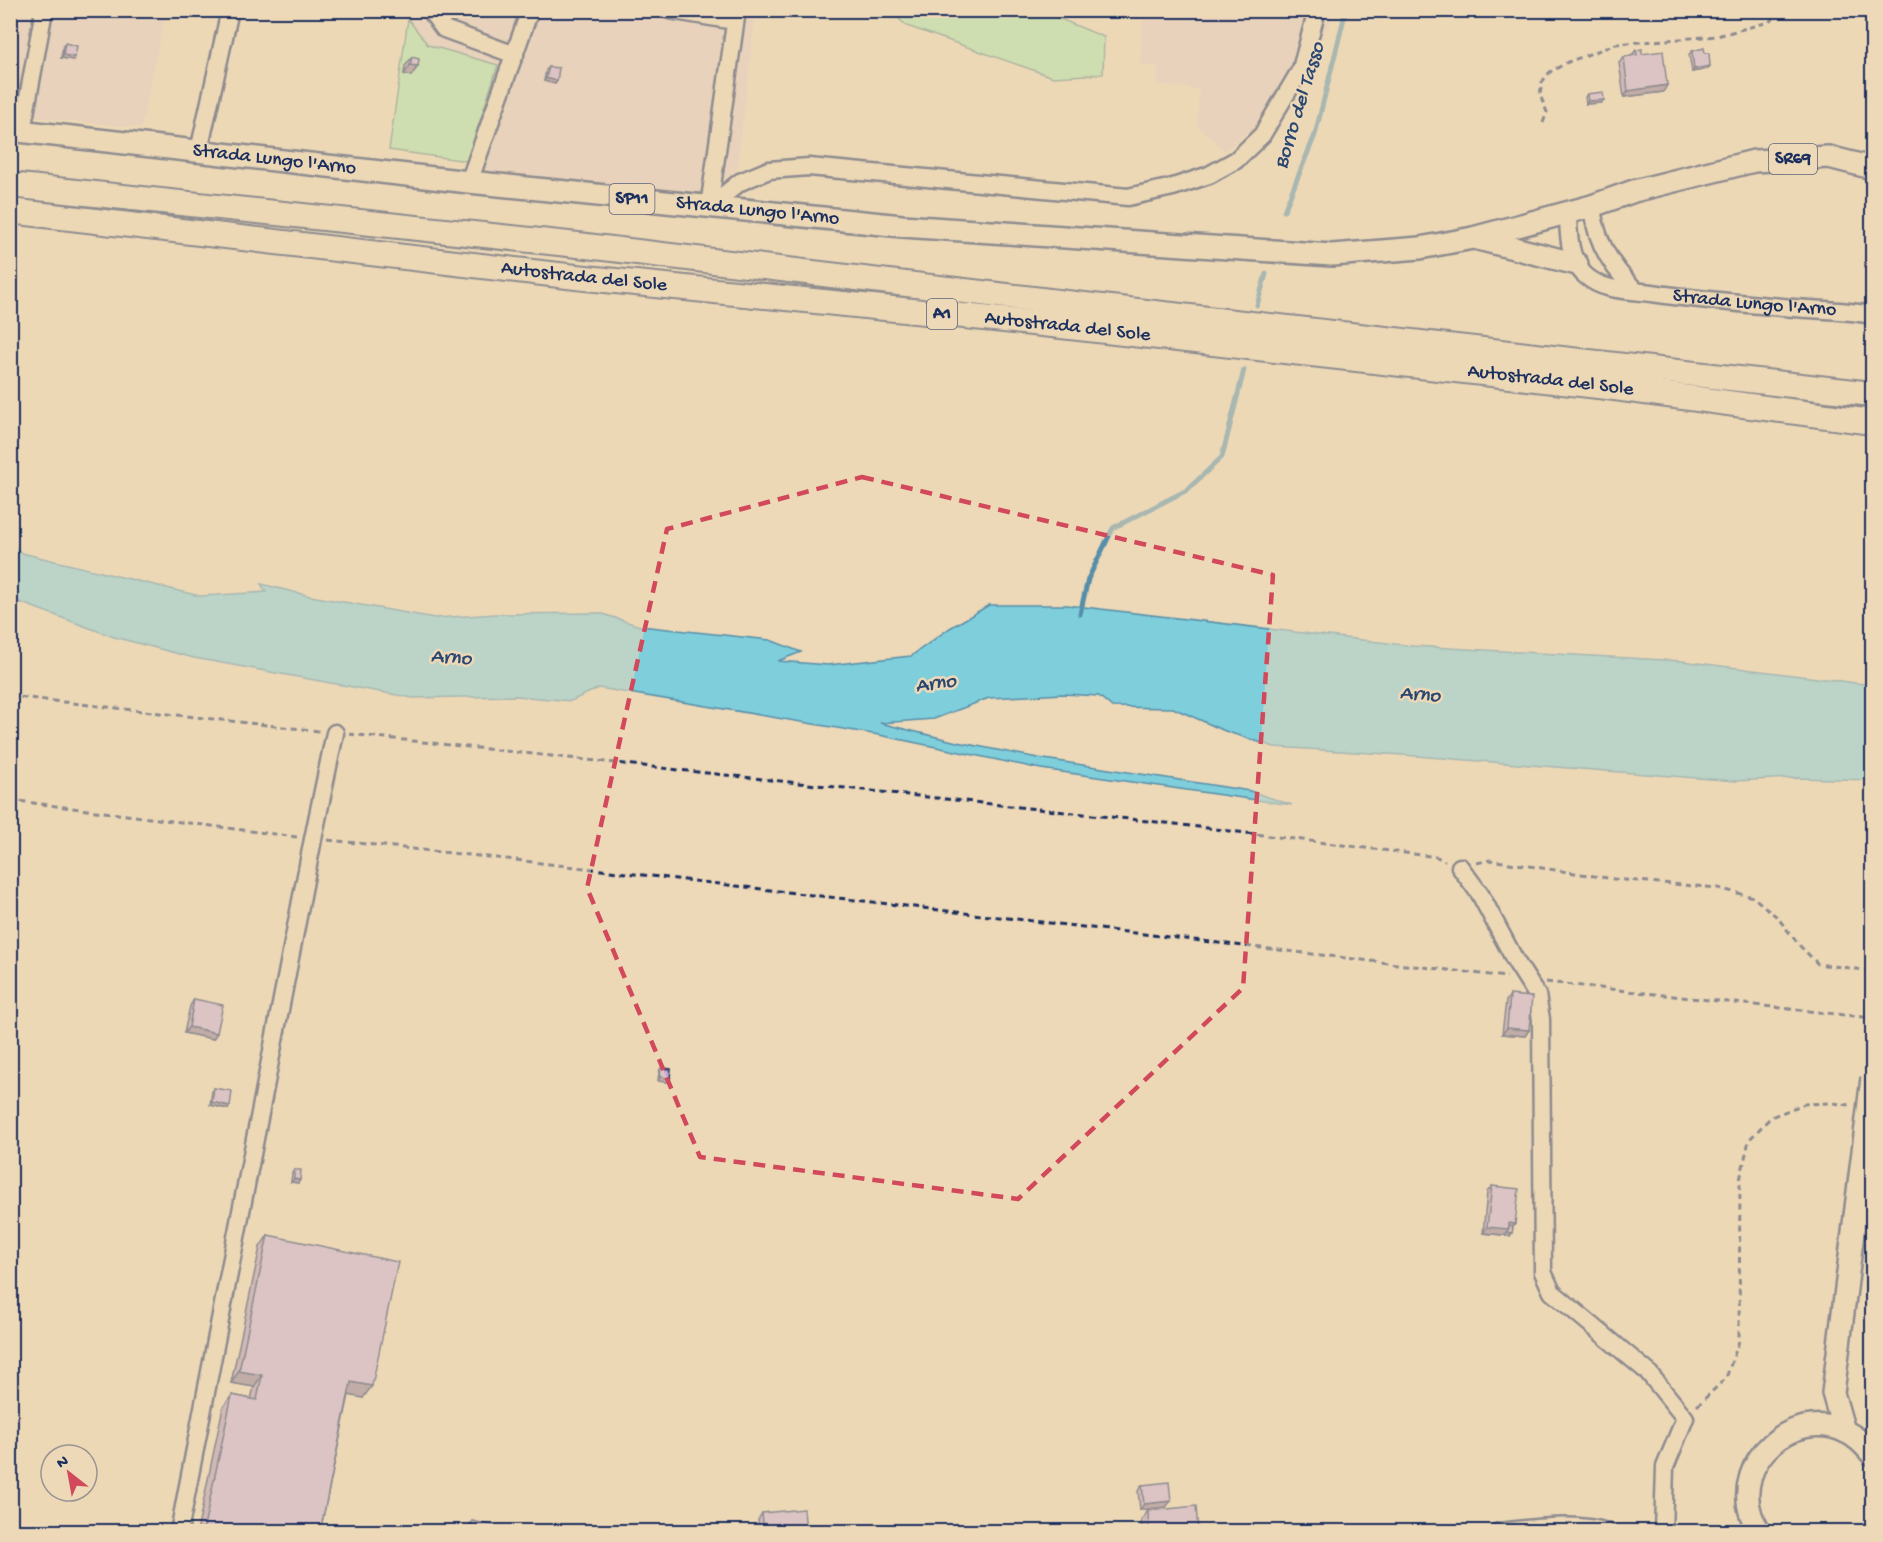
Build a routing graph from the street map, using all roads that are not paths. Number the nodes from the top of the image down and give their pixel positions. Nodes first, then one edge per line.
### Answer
1 (44, 10) edge
2 (230, 10) edge
3 (430, 10) edge
4 (530, 10) edge
5 (669, 10) edge
6 (1317, 10) edge
7 (736, 16) edge
8 (515, 55) junction
9 (16, 130) edge
10 (199, 151) junction
11 (1872, 168) edge
12 (469, 182) junction
13 (10, 185) edge
14 (1592, 206) junction
15 (709, 207) junction
16 (10, 210) edge
17 (1568, 212) junction
18 (1473, 238) junction
19 (1577, 264) junction
20 (1635, 290) junction
21 (1872, 315) edge
22 (1872, 394) edge
23 (1872, 422) edge
24 (335, 733) road end
25 (1460, 867) road end
26 (1872, 1078) edge
27 (1833, 1393) junction
28 (1806, 1426) junction
29 (1844, 1431) junction
30 (1872, 1454) edge
31 (179, 1532) edge
32 (1499, 1532) edge
33 (1607, 1532) edge
34 (1663, 1532) edge
35 (1759, 1532) edge

1 - 9 street
2 - 10 street
3 - 8 street
4 - 8 street
5 - 7 street
6 - 15 street
7 - 15 street
8 - 12 street
9 - 10 main road, Strada Lungo l'Arno / SP11
10 - 12 main road, Strada Lungo l'Arno / SP11
11 - 14 main road, Strada Lungo l'Arno / SR69
12 - 15 main road, Strada Lungo l'Arno / SP11
13 - 22 highway, Autostrada del Sole / A1
14 - 17 main road, Strada Lungo l'Arno
14 - 20 street
15 - 18 main road, Strada Lungo l'Arno / SP11
16 - 23 highway, Autostrada del Sole / A1
17 - 18 main road, Strada Lungo l'Arno
17 - 19 street
18 - 19 main road
19 - 20 street, Strada Lungo l'Arno
20 - 21 street, Strada Lungo l'Arno
24 - 31 street
25 - 34 street
26 - 27 main road, bridge
27 - 28 main road
27 - 29 main road
28 - 29 main road
28 - 35 main road
29 - 30 main road
32 - 33 street

